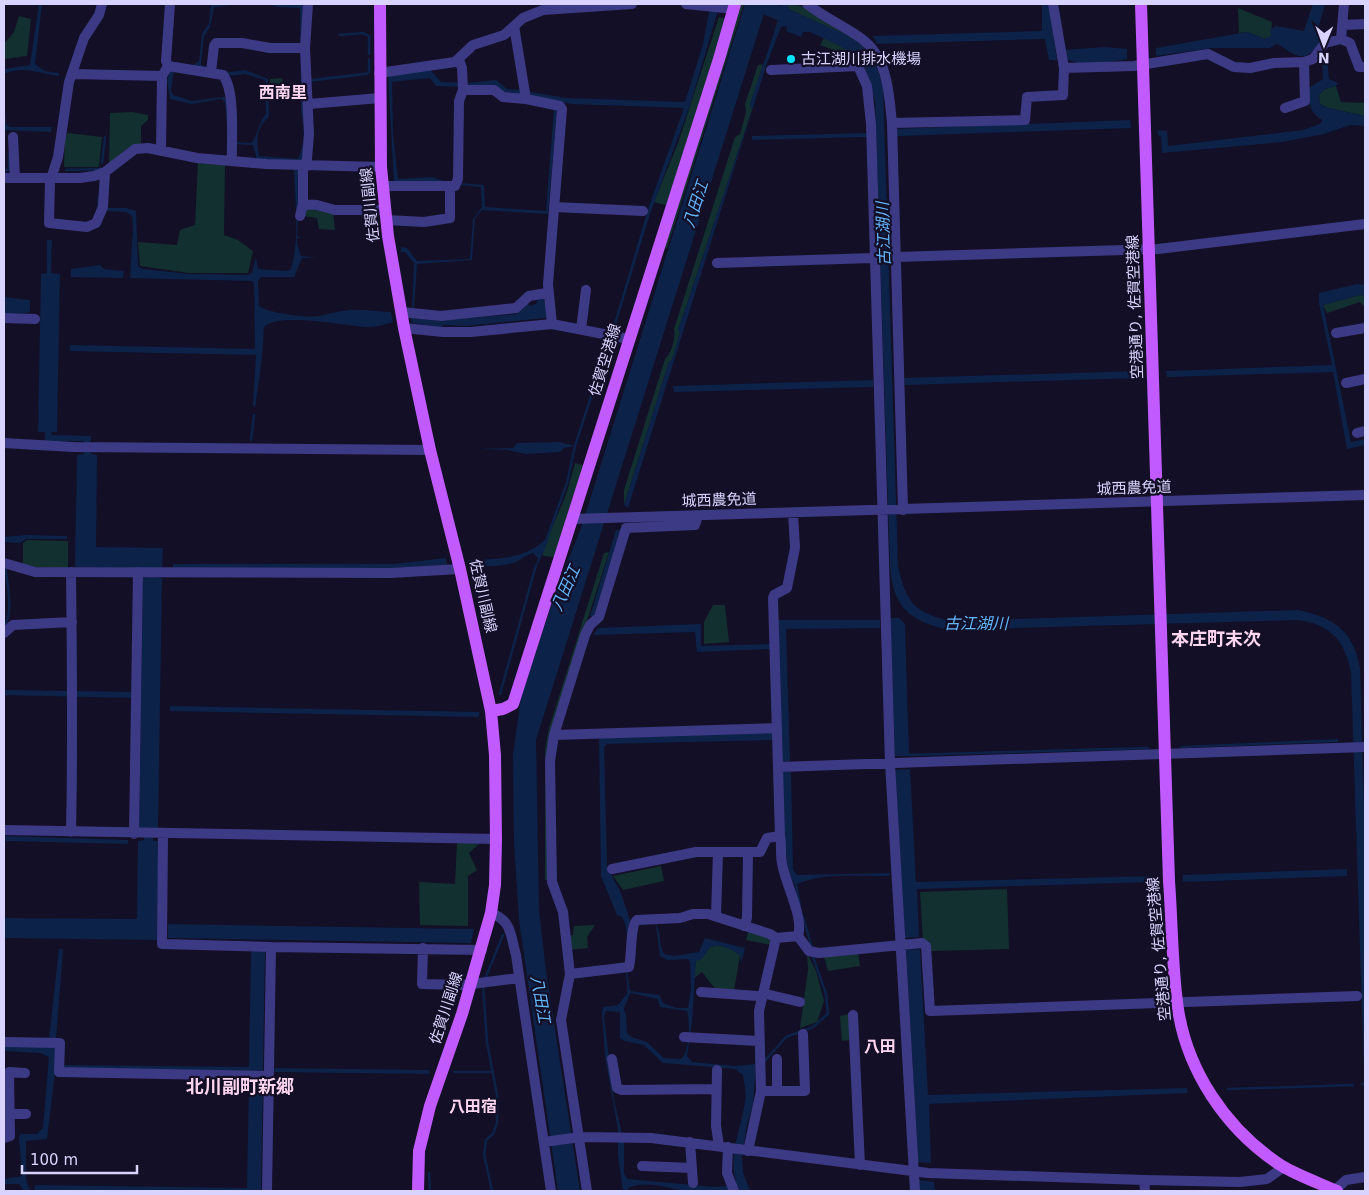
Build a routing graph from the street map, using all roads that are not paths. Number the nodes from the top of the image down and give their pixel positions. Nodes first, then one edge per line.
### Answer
1 (102, 4) edge
2 (170, 4) edge
3 (308, 4) edge
4 (380, 4) edge
5 (632, 4) edge
6 (686, 4) edge
7 (807, 4) edge
8 (1053, 4) edge
9 (1141, 4) edge
10 (1344, 4) edge
11 (730, 7) edge
12 (1365, 24) edge
13 (514, 26) junction
14 (1343, 26) junction
15 (1341, 39) junction
16 (302, 48) junction
17 (459, 60) junction
18 (1304, 62) junction
19 (1142, 64) junction
20 (168, 66) junction
21 (1365, 67) edge
22 (1064, 68) junction
23 (212, 70) junction
24 (771, 70) dead end
25 (379, 73) junction
26 (72, 74) junction
27 (162, 76) junction
28 (463, 90) junction
29 (380, 98) junction
30 (526, 99) junction
31 (309, 104) junction
32 (1285, 108) dead end
33 (892, 123) junction
34 (13, 137) dead end
35 (161, 151) junction
36 (232, 161) junction
37 (306, 165) junction
38 (381, 167) junction
39 (105, 172) junction
40 (52, 177) junction
41 (9, 178) edge
42 (383, 186) junction
43 (450, 186) junction
44 (303, 204) junction
45 (554, 207) junction
46 (643, 211) dead end
47 (386, 215) junction
48 (300, 216) dead end
49 (1365, 224) edge
50 (1149, 250) junction
51 (896, 257) junction
52 (874, 258) junction
53 (717, 263) dead end
54 (586, 290) dead end
55 (548, 293) junction
56 (402, 312) junction
57 (4, 318) edge
58 (35, 319) dead end
59 (552, 324) junction
60 (404, 328) junction
61 (1365, 328) edge
62 (581, 329) junction
63 (1336, 333) dead end
64 (629, 339) junction
65 (1365, 379) edge
66 (1346, 383) dead end
67 (4, 443) edge
68 (430, 450) junction
69 (1365, 495) edge
70 (1156, 502) junction
71 (882, 510) junction
72 (903, 510) junction
73 (794, 513) junction
74 (698, 516) junction
75 (572, 519) junction
76 (4, 563) edge
77 (460, 569) junction
78 (71, 572) junction
79 (142, 572) junction
80 (72, 622) junction
81 (4, 633) edge
82 (491, 711) junction
83 (777, 728) junction
84 (554, 735) junction
85 (1365, 747) edge
86 (1165, 753) junction
87 (890, 763) junction
88 (779, 767) junction
89 (4, 830) edge
90 (71, 832) junction
91 (138, 834) junction
92 (159, 834) junction
93 (780, 836) junction
94 (496, 839) junction
95 (718, 852) junction
96 (748, 853) junction
97 (612, 869) dead end
98 (491, 912) junction
99 (716, 916) junction
100 (744, 926) junction
101 (798, 936) junction
102 (776, 938) junction
103 (901, 944) junction
104 (271, 947) junction
105 (423, 948) junction
106 (482, 950) junction
107 (570, 974) junction
108 (519, 978) junction
109 (479, 983) junction
110 (701, 992) dead end
111 (762, 995) junction
112 (1357, 996) dead end
113 (800, 1002) dead end
114 (1177, 1003) junction
115 (853, 1015) dead end
116 (803, 1034) dead end
117 (688, 1038) dead end
118 (759, 1041) junction
119 (4, 1042) edge
120 (612, 1059) dead end
121 (777, 1059) dead end
122 (717, 1070) dead end
123 (268, 1072) junction
124 (25, 1073) dead end
125 (716, 1089) junction
126 (777, 1090) junction
127 (761, 1091) junction
128 (10, 1114) junction
129 (26, 1114) dead end
130 (580, 1137) junction
131 (4, 1138) edge
132 (544, 1142) junction
133 (690, 1142) junction
134 (727, 1147) junction
135 (747, 1150) junction
136 (860, 1165) junction
137 (642, 1166) dead end
138 (1284, 1167) junction
139 (692, 1168) junction
140 (915, 1171) junction
141 (1364, 1177) edge
142 (1144, 1180) junction
143 (693, 1183) dead end
144 (734, 1187) edge
145 (267, 1191) edge
146 (418, 1191) edge
147 (551, 1191) edge
148 (587, 1191) edge
149 (915, 1191) edge
150 (1145, 1191) edge
151 (1336, 1191) edge

1 - 26 street
2 - 20 street
3 - 16 street
4 - 25 main road, 佐賀川副線
5 - 13 street
6 - 11 street
7 - 33 street
8 - 22 street
9 - 19 main road, 空港通り, 佐賀空港線
10 - 14 street
11 - 64 main road, 佐賀空港線
12 - 14 street
13 - 17 street
13 - 30 street
14 - 15 street
15 - 18 street
15 - 21 street
16 - 23 street
16 - 31 street
17 - 25 street
17 - 28 street
18 - 19 street
18 - 32 street
19 - 22 street
19 - 50 main road, 空港通り, 佐賀空港線
20 - 23 street
20 - 27 street
22 - 33 street
23 - 36 street
24 - 52 street
25 - 29 main road, 佐賀川副線
26 - 27 street
26 - 40 street
27 - 35 street
28 - 30 street
28 - 43 street
29 - 31 street
29 - 38 main road, 佐賀川副線
30 - 45 street
31 - 37 street
33 - 51 street
34 - 41 street
35 - 36 street
35 - 39 street
36 - 37 street
37 - 38 street
37 - 44 street
38 - 42 main road, 佐賀川副線
39 - 40 street
39 - 40 street
40 - 41 street
42 - 43 street
42 - 47 main road, 佐賀川副線
43 - 47 street
44 - 47 street
44 - 48 street
45 - 46 street
45 - 55 street
47 - 56 main road, 佐賀川副線
49 - 50 street
50 - 51 street
50 - 70 main road, 空港通り, 佐賀空港線
51 - 72 street
52 - 53 street
52 - 71 street
54 - 62 street
55 - 56 street
55 - 59 street
56 - 60 main road, 佐賀川副線
57 - 58 street
59 - 60 street
59 - 62 street
60 - 68 main road, 佐賀川副線
61 - 63 street
62 - 64 street
64 - 75 main road, 佐賀空港線
65 - 66 street
67 - 68 street
68 - 77 main road, 佐賀川副線
69 - 70 street, 城西農免道
70 - 72 street, 城西農免道
70 - 86 main road, 空港通り, 佐賀空港線
71 - 72 street, 城西農免道
71 - 73 street, 城西農免道
71 - 87 street
73 - 74 street, 城西農免道
73 - 83 street
74 - 75 street, 城西農免道
74 - 84 street
75 - 82 main road, 佐賀空港線
76 - 78 street
77 - 79 street
77 - 82 main road, 佐賀川副線
78 - 79 street
78 - 80 street
79 - 91 street
80 - 81 street
80 - 90 street
82 - 94 main road, 佐賀川副線
83 - 84 street
83 - 88 street
84 - 107 street
85 - 86 street
86 - 87 street
86 - 114 main road, 空港通り, 佐賀空港線
87 - 88 street
87 - 103 street
88 - 93 street
89 - 90 street
90 - 91 street
91 - 92 street
92 - 94 street
92 - 104 street
93 - 96 street
93 - 101 street
94 - 98 main road, 佐賀川副線
95 - 96 street
95 - 97 street
95 - 99 street
96 - 100 street
98 - 106 main road, 佐賀川副線
98 - 108 street
99 - 100 street
99 - 107 street
100 - 102 street
101 - 102 street
101 - 103 street
102 - 111 street
103 - 114 street
103 - 140 street
104 - 105 street
104 - 123 street
105 - 106 street
105 - 109 street
106 - 109 main road, 佐賀川副線
107 - 130 street
108 - 109 street
108 - 132 street
109 - 146 main road, 佐賀川副線
110 - 111 street
111 - 113 street
111 - 118 street
112 - 114 street
114 - 138 main road, 空港通り, 佐賀空港線
115 - 136 street
116 - 126 street
117 - 118 street
118 - 127 street
119 - 123 street
120 - 125 street
121 - 126 street
122 - 125 street
123 - 145 street
124 - 128 street
125 - 134 street
126 - 127 street
127 - 135 street
128 - 129 street
128 - 131 street
130 - 132 street
130 - 133 street
130 - 148 street
132 - 147 street
133 - 134 street
133 - 139 street
134 - 135 street
134 - 144 street
135 - 136 street
136 - 140 street
137 - 139 street
138 - 142 street
138 - 151 main road, 空港通り, 佐賀空港線
139 - 143 street
140 - 142 street
140 - 149 street
141 - 151 street
142 - 150 street

